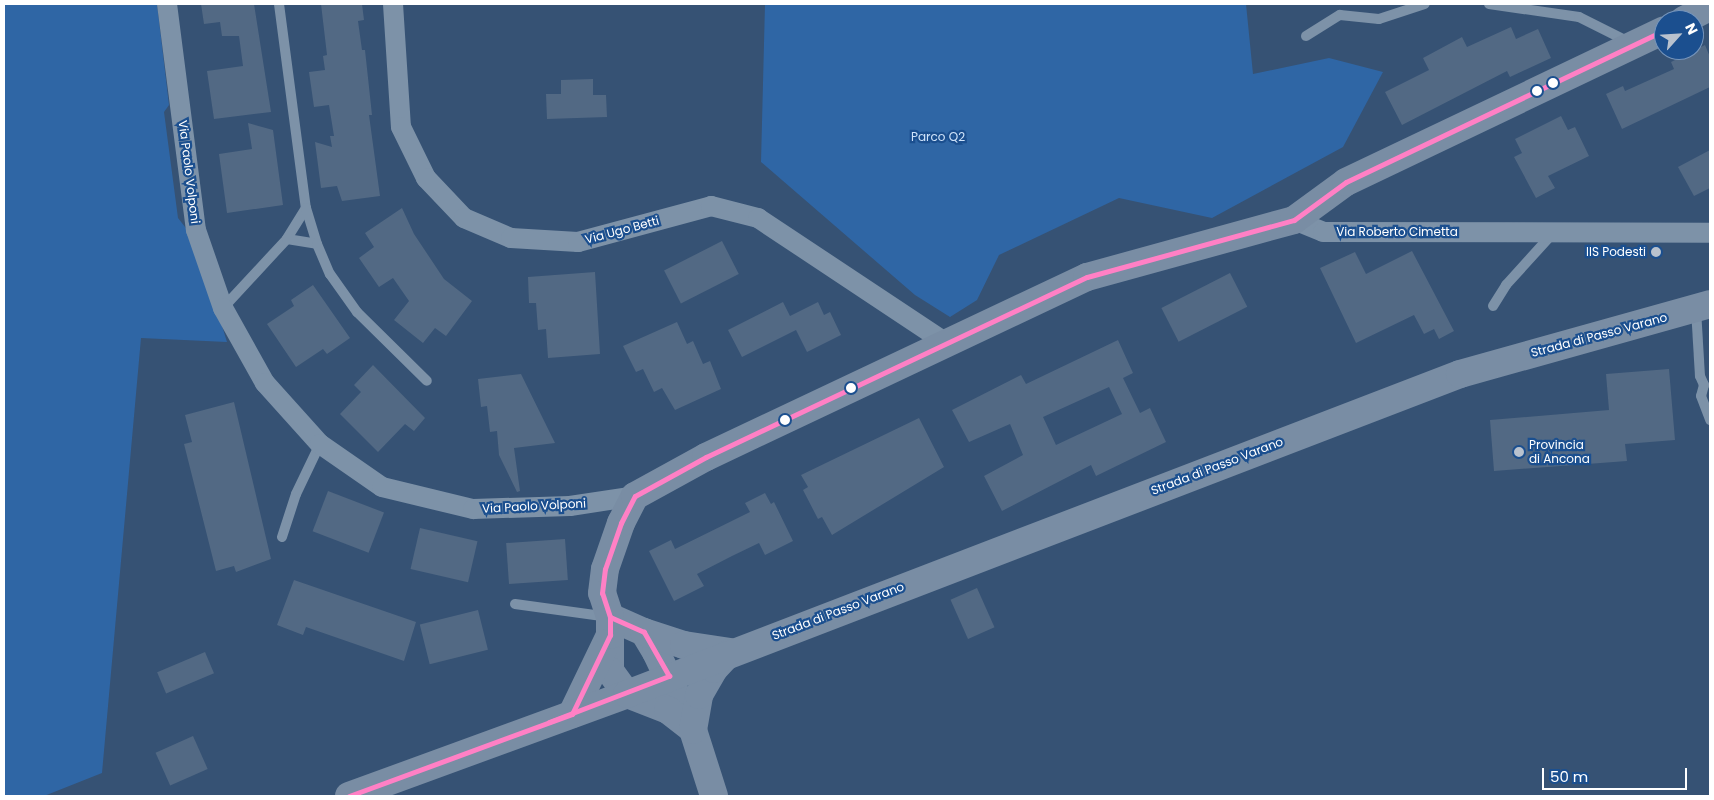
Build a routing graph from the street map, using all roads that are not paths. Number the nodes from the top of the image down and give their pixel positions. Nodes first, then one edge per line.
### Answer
1 (168, 4) edge
2 (279, 4) edge
3 (393, 4) edge
4 (1339, 4) edge
5 (1425, 4) edge
6 (1489, 4) edge
7 (1340, 15) junction
8 (1654, 35) edge
9 (1306, 36) dead end
10 (1634, 44) junction
11 (306, 208) junction
12 (1294, 220) junction
13 (1554, 232) junction
14 (1710, 233) edge
15 (287, 239) junction
16 (316, 244) junction
17 (1493, 306) dead end
18 (1703, 306) edge
19 (223, 308) junction
20 (948, 344) junction
21 (427, 381) dead end
22 (1707, 385) edge
23 (1710, 420) edge
24 (320, 444) junction
25 (635, 496) junction
26 (282, 537) dead end
27 (515, 604) dead end
28 (610, 626) junction
29 (644, 632) junction
30 (730, 652) junction
31 (670, 676) junction
32 (627, 694) junction
33 (572, 714) junction
34 (697, 741) junction
35 (349, 796) edge
36 (714, 796) edge

1 - 19 street, Via Paolo Volponi
2 - 11 lane
3 - 20 street, Via Ugo Betti
4 - 7 lane
5 - 7 lane
6 - 10 lane
7 - 9 lane
8 - 10 street
10 - 12 street
11 - 15 lane
11 - 16 lane
12 - 13 street, Via Roberto Cimetta
12 - 20 street
13 - 14 street, Via Roberto Cimetta
13 - 17 lane
15 - 16 lane
15 - 19 lane
16 - 21 lane
18 - 22 lane
18 - 30 street, Strada di Passo Varano
19 - 24 street, Via Paolo Volponi
20 - 25 street
22 - 23 lane
24 - 25 street, Via Paolo Volponi
24 - 26 lane
25 - 28 street
27 - 28 lane
28 - 29 street
28 - 32 street
28 - 33 street
29 - 30 street
29 - 31 street, Strada di Passo Varano
30 - 31 street, Strada di Passo Varano
30 - 34 street, Strada di Passo Varano
31 - 32 street, Strada di Passo Varano
31 - 34 street, Strada di Passo Varano
32 - 33 street, Strada di Passo Varano
32 - 34 street
33 - 35 street, Strada di Passo Varano
34 - 36 street, Strada di Passo Varano

